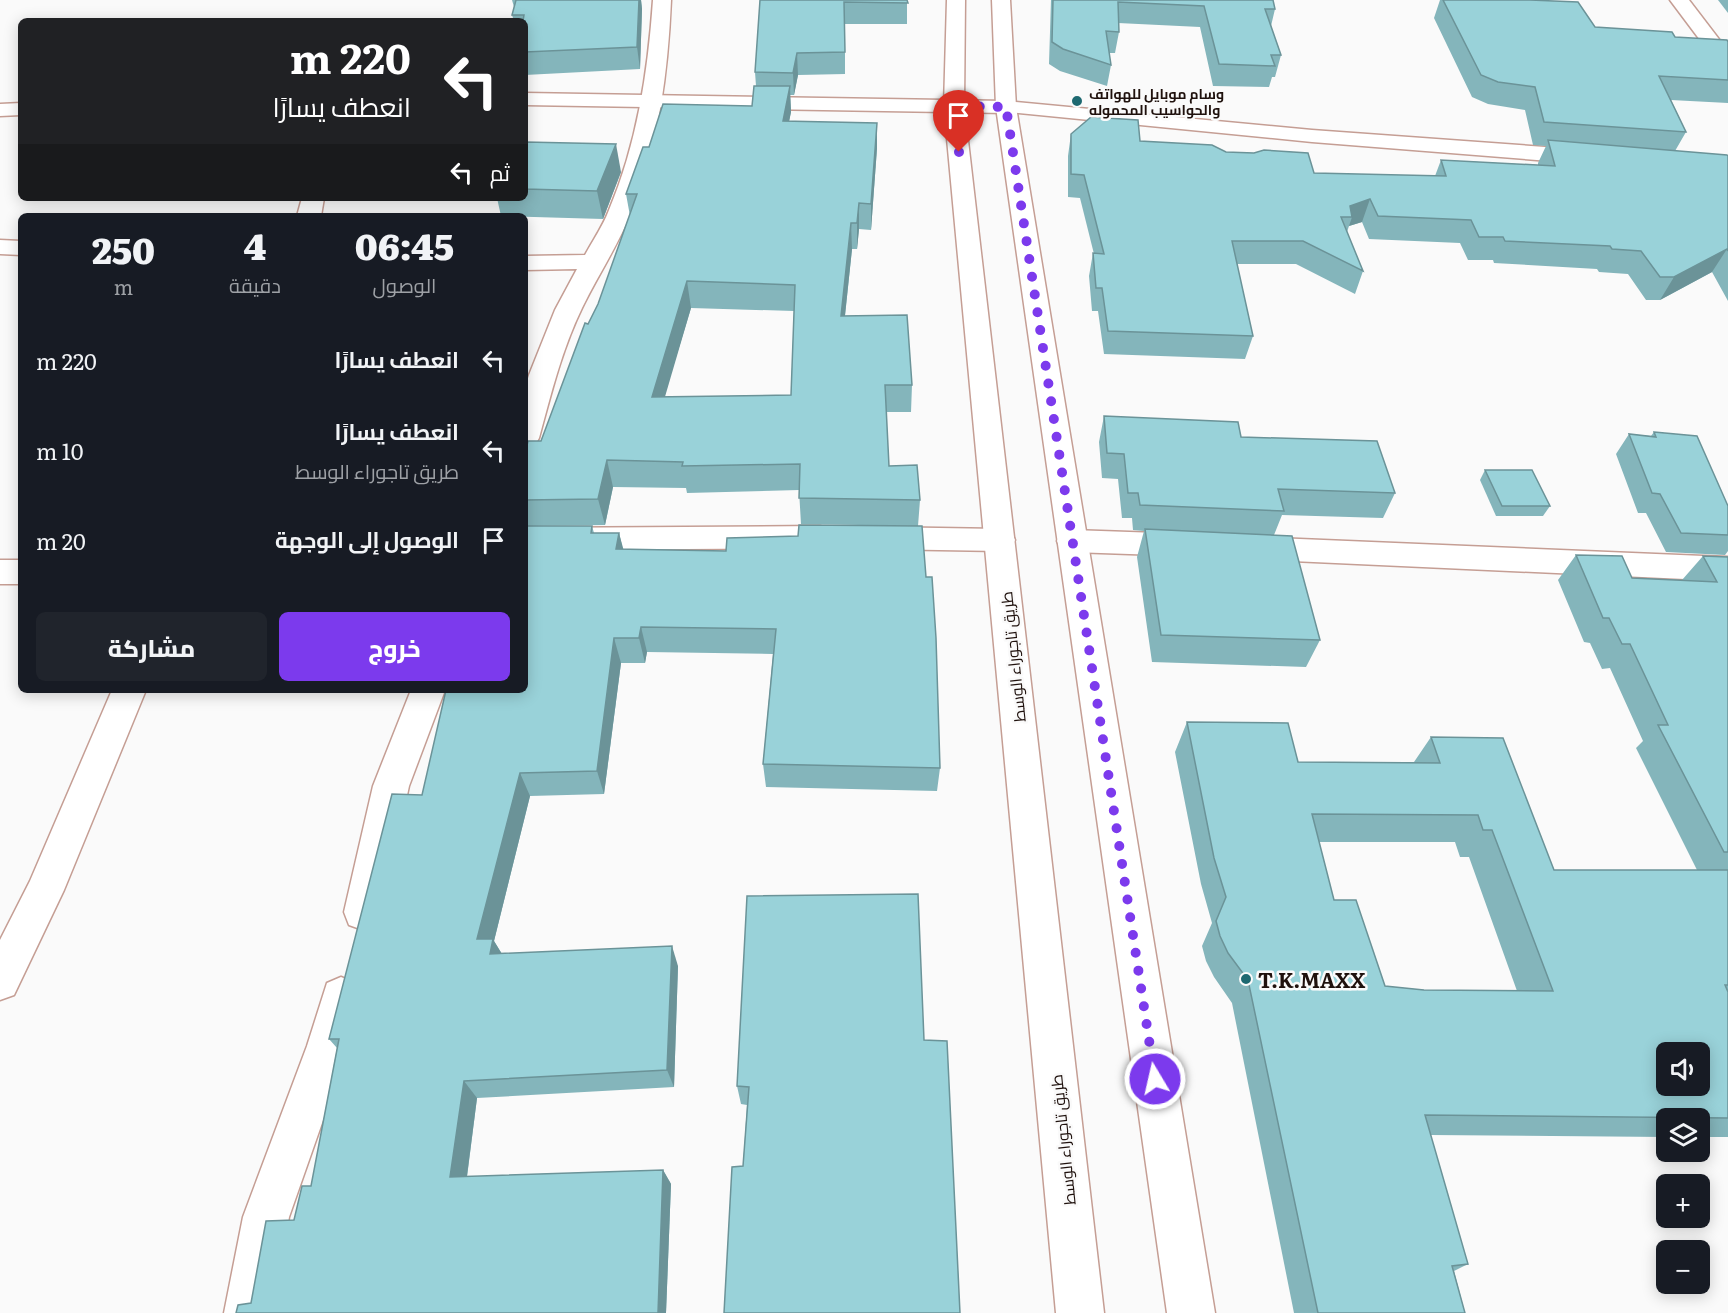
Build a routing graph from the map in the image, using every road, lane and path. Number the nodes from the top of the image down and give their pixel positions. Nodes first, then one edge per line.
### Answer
1 (662, 0) edge
2 (956, 0) edge
3 (1001, 0) edge
4 (1679, 0) edge
5 (1728, 64) edge
6 (528, 99) edge
7 (652, 100) junction
8 (954, 106) junction
9 (1006, 107) junction
10 (18, 109) edge
11 (0, 110) edge
12 (1607, 159) edge
13 (0, 247) edge
14 (18, 248) edge
15 (528, 262) edge
16 (591, 262) junction
17 (528, 427) edge
18 (528, 539) edge
19 (1000, 540) junction
20 (1072, 541) junction
21 (1728, 569) edge
22 (0, 572) edge
23 (18, 572) edge
24 (128, 693) edge
25 (427, 693) edge
26 (0, 981) edge
27 (248, 1313) edge
28 (1080, 1313) edge
29 (1191, 1313) edge

1 - 7 main road
2 - 8 main road, طريق تاجوراء الوسط
3 - 9 main road
4 - 5 main road
6 - 7 main road
7 - 8 main road
7 - 16 main road
8 - 9 main road
8 - 19 main road, طريق تاجوراء الوسط
9 - 12 main road
9 - 20 main road
10 - 11 main road
13 - 14 main road
15 - 16 main road
16 - 17 main road
18 - 19 main road
19 - 28 main road, طريق تاجوراء الوسط
20 - 21 main road
20 - 29 main road
22 - 23 main road
24 - 26 main road
25 - 27 main road

